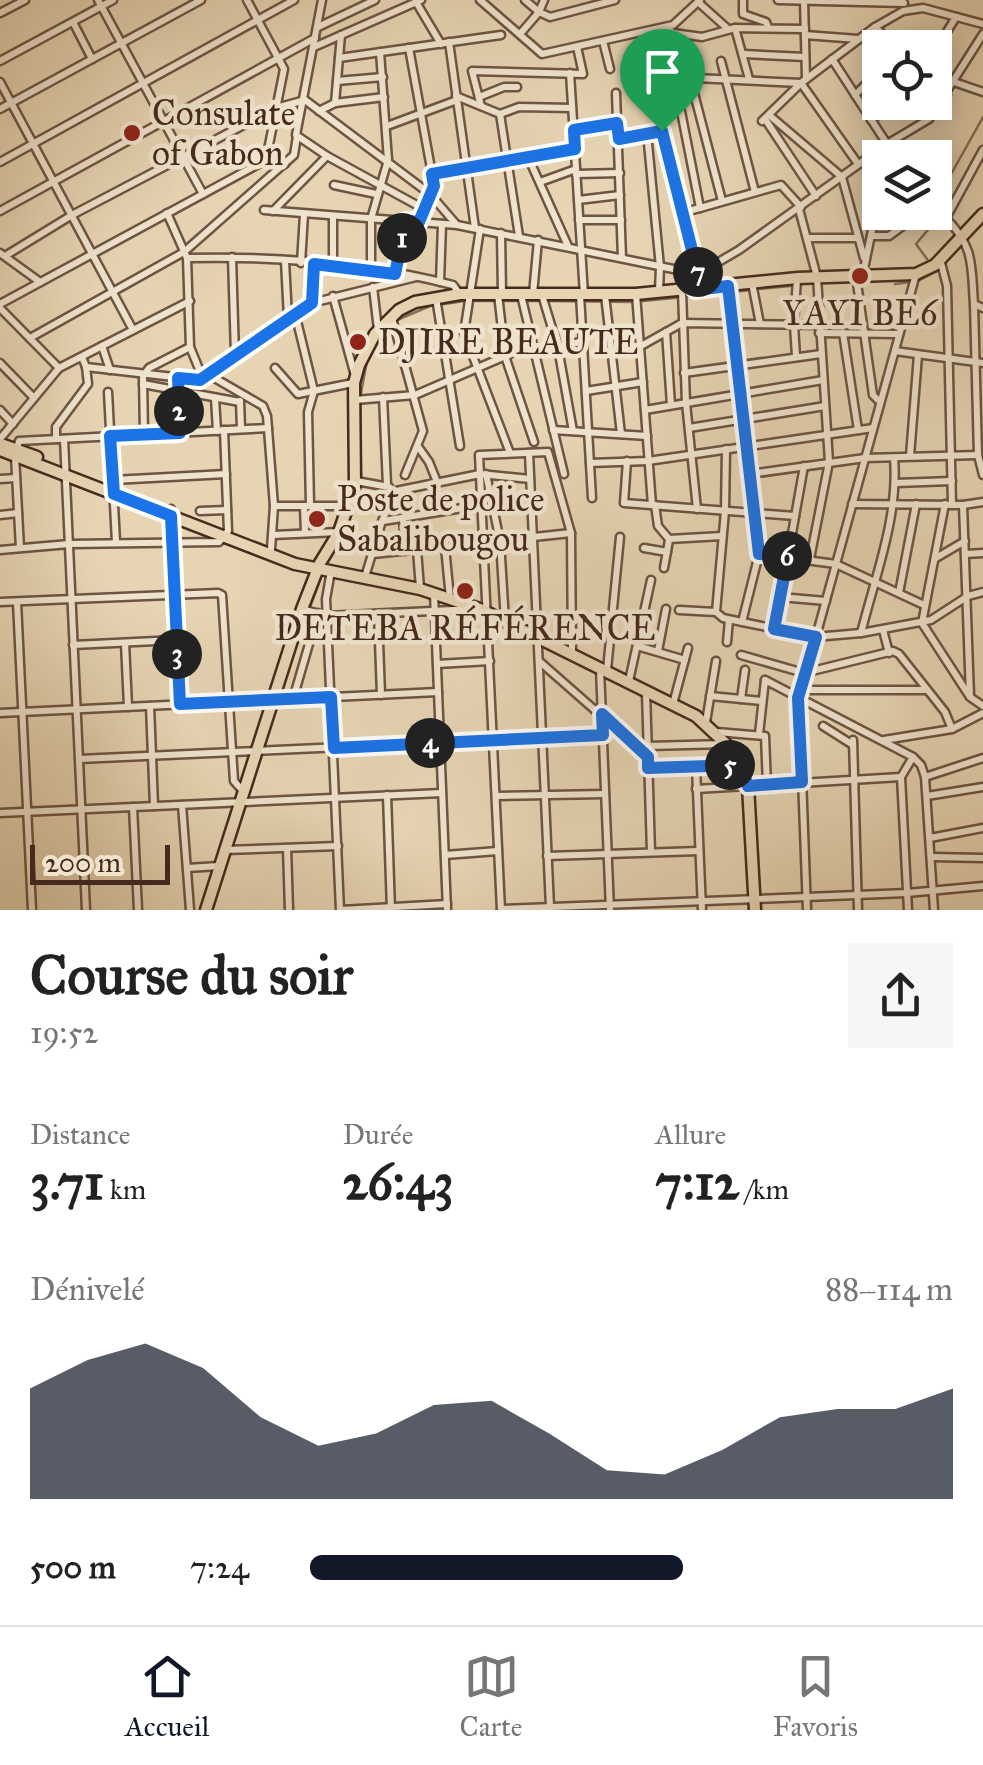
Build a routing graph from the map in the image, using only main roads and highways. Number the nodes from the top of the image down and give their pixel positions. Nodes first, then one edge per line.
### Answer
1 (983, 214) edge
2 (0, 444) edge
3 (227, 534) junction
4 (324, 568) junction
5 (755, 904) edge
6 (206, 910) edge

1 - 4 main road
2 - 3 main road
3 - 4 main road
3 - 4 main road
4 - 5 main road
4 - 6 main road

